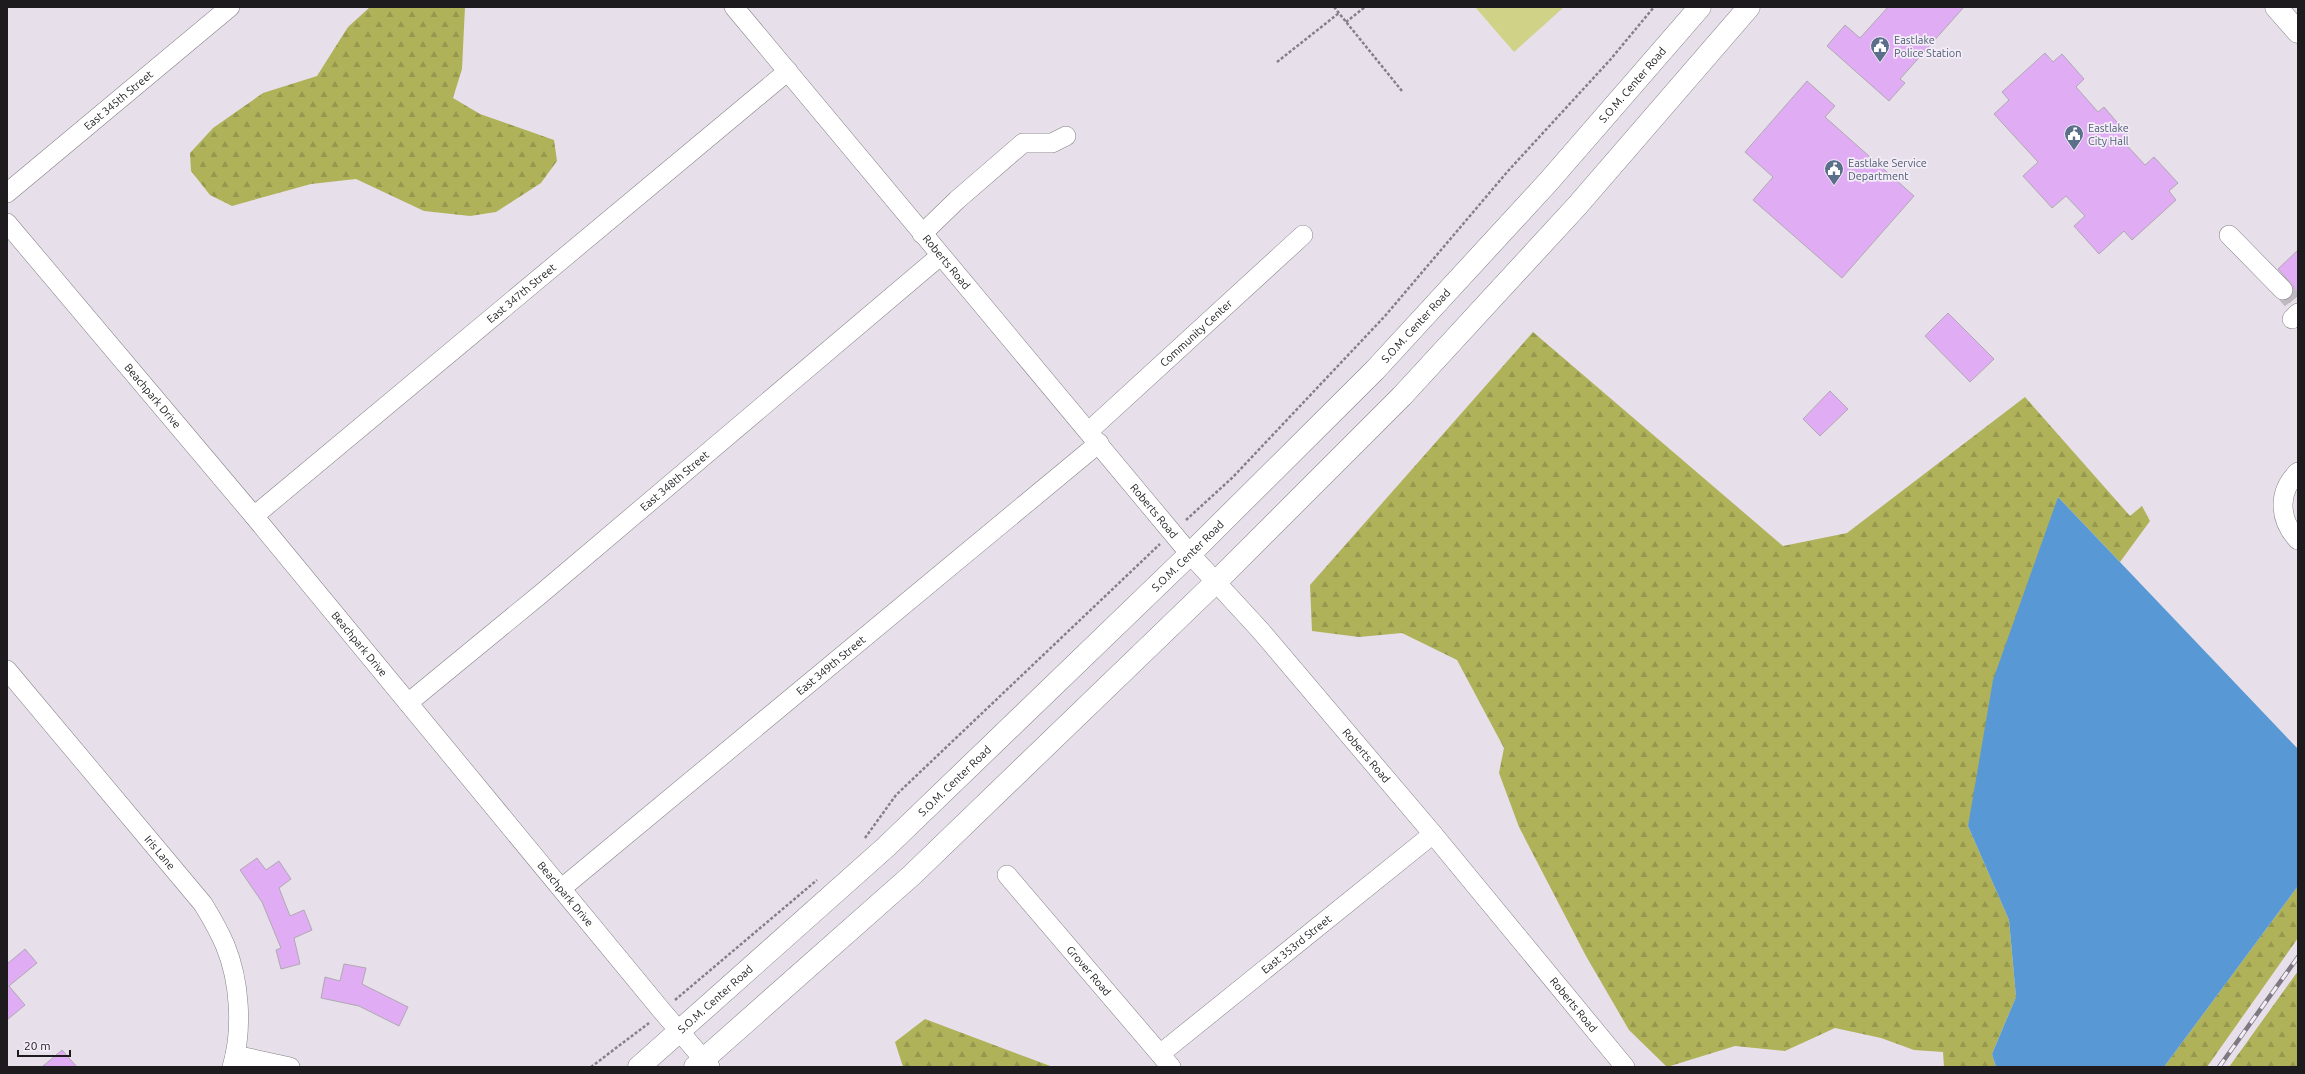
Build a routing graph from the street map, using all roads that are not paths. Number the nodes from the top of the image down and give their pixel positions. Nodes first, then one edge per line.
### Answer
1 (230, 7) edge
2 (734, 7) edge
3 (1700, 7) edge
4 (1749, 7) edge
5 (2276, 7) edge
6 (2298, 32) edge
7 (788, 71) junction
8 (1066, 136) dead end
9 (7, 193) edge
10 (7, 224) edge
11 (922, 234) junction
12 (1303, 235) dead end
13 (2229, 235) dead end
14 (940, 256) junction
15 (2293, 306) tunnel mouth
16 (1094, 437) junction
17 (2298, 472) edge
18 (254, 516) junction
19 (2298, 540) edge
20 (1190, 554) junction
21 (1217, 581) junction
22 (7, 670) edge
23 (408, 703) junction
24 (1433, 834) junction
25 (1008, 875) dead end
26 (562, 888) junction
27 (678, 1031) junction
28 (234, 1061) edge
29 (1165, 1061) edge
30 (703, 1064) edge
31 (290, 1067) edge
32 (638, 1067) edge
33 (1625, 1067) edge

1 - 9 street, East 345th Street
2 - 7 street, Roberts Road
3 - 20 main road, S.O.M. Center Road
4 - 21 main road
5 - 6 main road
7 - 11 street, Roberts Road
7 - 18 street, East 347th Street
8 - 11 street
10 - 18 street, Beachpark Drive
11 - 14 street, Roberts Road
12 - 16 street, Community Center
13 - 15 street
14 - 16 street, Roberts Road
14 - 23 street, East 348th Street
16 - 20 street, Roberts Road
16 - 26 street, East 349th Street
17 - 19 street
18 - 23 street, Beachpark Drive
20 - 21 street, Roberts Road
20 - 27 main road, S.O.M. Center Road
21 - 24 street, Roberts Road
21 - 30 main road
22 - 28 street, Iris Lane
23 - 26 street, Beachpark Drive
24 - 29 street, East 353rd Street
24 - 33 street, Roberts Road
25 - 29 street, Grover Road
26 - 27 street, Beachpark Drive
27 - 30 street, Beachpark Drive
27 - 32 main road, S.O.M. Center Road
28 - 31 street

